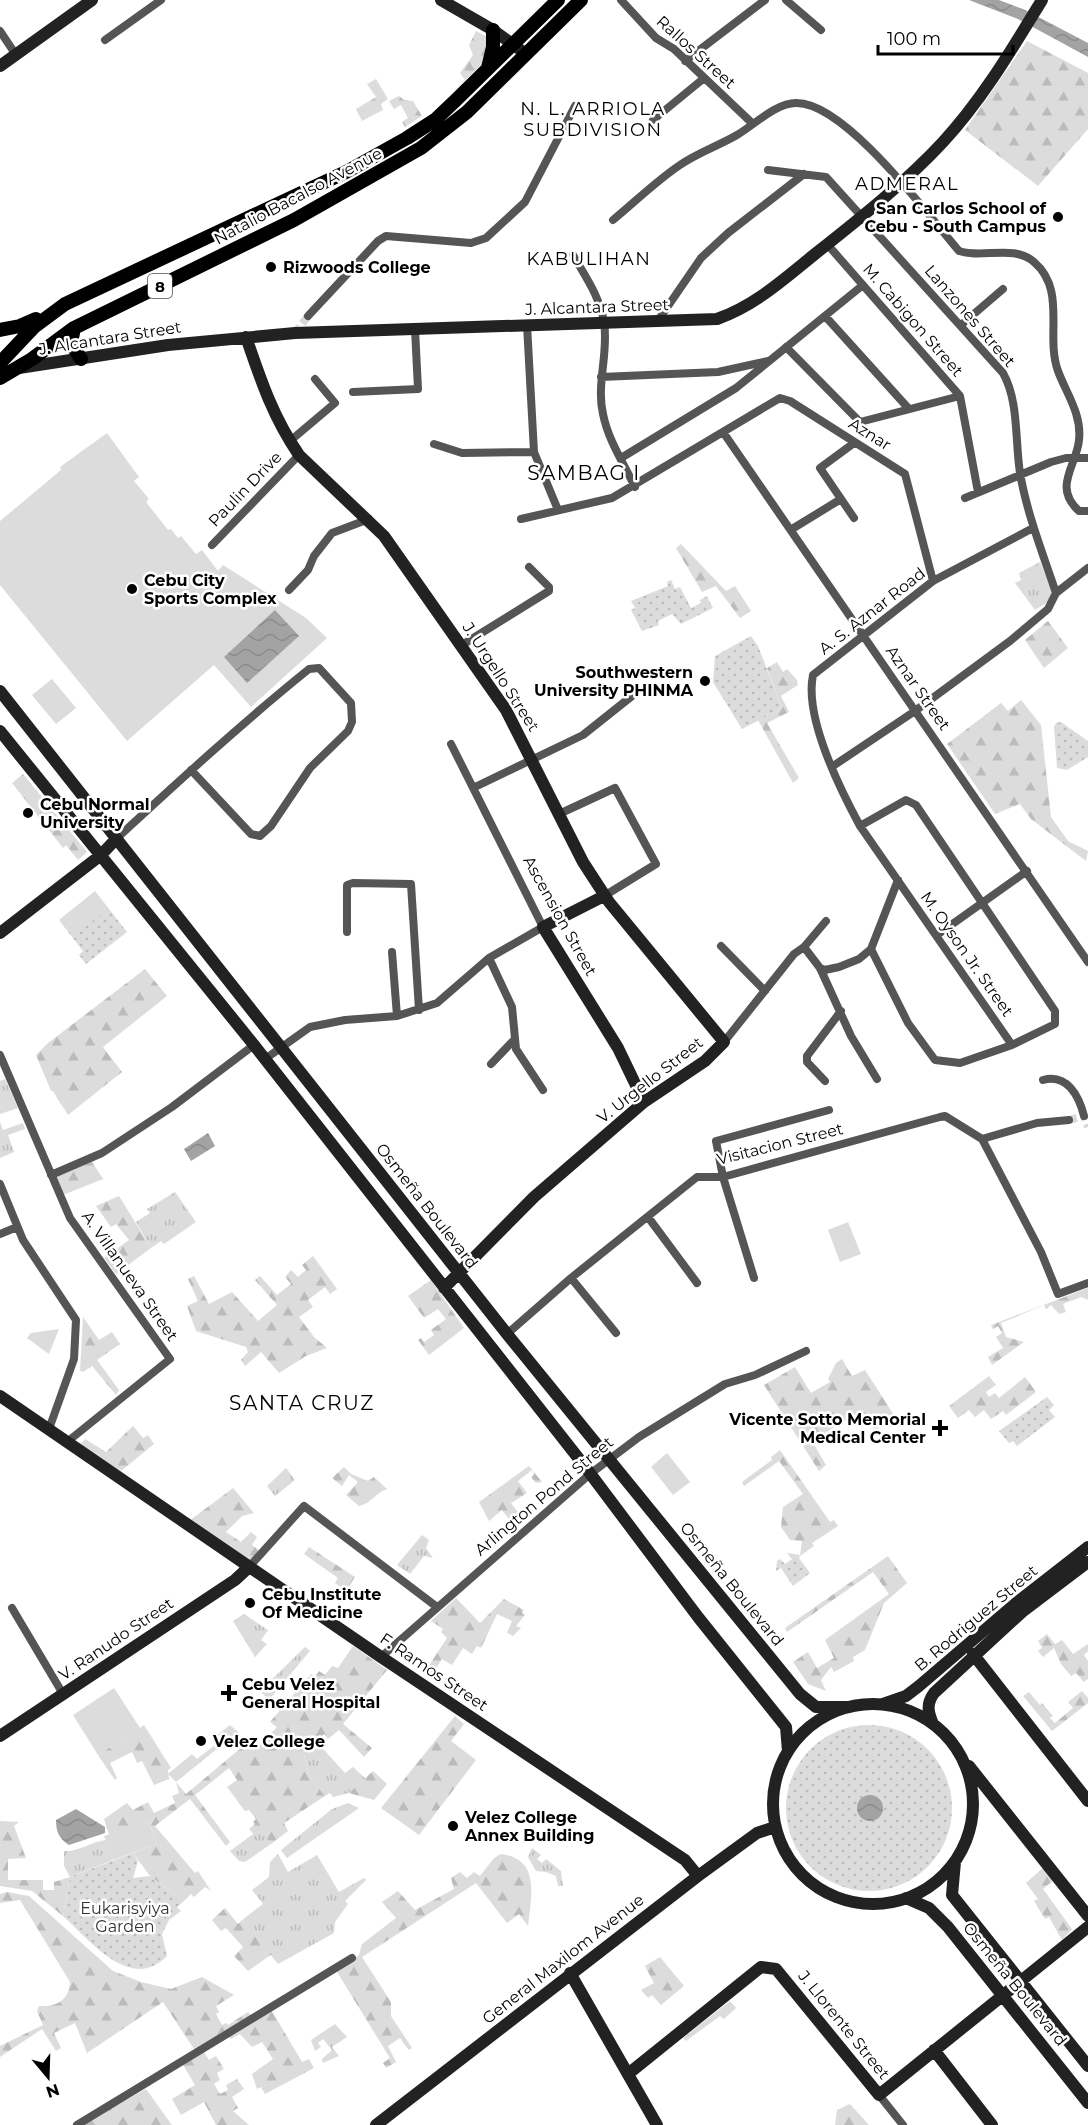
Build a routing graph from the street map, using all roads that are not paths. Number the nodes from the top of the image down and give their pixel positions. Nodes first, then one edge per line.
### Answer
1 (92, 0) edge
2 (161, 0) edge
3 (441, 0) edge
4 (558, 0) edge
5 (581, 0) edge
6 (621, 0) edge
7 (765, 0) edge
8 (786, 0) edge
9 (1039, 4) edge
10 (493, 30) junction
11 (821, 30) dead end
12 (0, 31) edge
13 (105, 40) dead end
14 (514, 44) junction
15 (526, 54) junction
16 (16, 55) junction
17 (685, 61) junction
18 (0, 66) edge
19 (487, 70) junction
20 (703, 79) junction
21 (456, 100) junction
22 (575, 105) dead end
23 (467, 112) junction
24 (435, 120) junction
25 (652, 120) dead end
26 (753, 124) junction
27 (444, 132) junction
28 (768, 170) dead end
29 (804, 174) junction
30 (900, 181) junction
31 (861, 215) junction
32 (613, 220) dead end
33 (827, 244) junction
34 (573, 255) dead end
35 (863, 285) junction
36 (1003, 289) dead end
37 (65, 304) junction
38 (308, 316) tunnel mouth
39 (825, 316) junction
40 (657, 322) junction
41 (605, 324) junction
42 (527, 325) junction
43 (961, 325) junction
44 (74, 328) junction
45 (415, 329) junction
46 (0, 330) edge
47 (246, 337) junction
48 (786, 348) junction
49 (81, 359) junction
50 (771, 360) junction
51 (0, 365) edge
52 (18, 368) junction
53 (601, 377) junction
54 (0, 378) edge
55 (315, 379) dead end
56 (352, 393) dead end
57 (960, 396) junction
58 (909, 410) junction
59 (723, 432) junction
60 (290, 441) junction
61 (854, 442) junction
62 (434, 444) dead end
63 (534, 452) junction
64 (299, 455) junction
65 (621, 458) junction
66 (1075, 458) junction
67 (1088, 458) edge
68 (1020, 474) junction
69 (635, 487) junction
70 (978, 492) junction
71 (965, 498) dead end
72 (841, 499) junction
73 (558, 510) junction
74 (1088, 511) edge
75 (854, 518) dead end
76 (369, 519) junction
77 (521, 519) dead end
78 (1034, 528) junction
79 (792, 529) junction
80 (212, 545) dead end
81 (530, 567) dead end
82 (1088, 568) edge
83 (933, 581) junction
84 (289, 590) dead end
85 (1056, 593) junction
86 (864, 637) junction
87 (462, 645) junction
88 (0, 691) edge
89 (632, 696) dead end
90 (915, 711) junction
91 (0, 731) edge
92 (451, 744) dead end
93 (533, 759) junction
94 (833, 766) junction
95 (191, 770) junction
96 (475, 787) junction
97 (559, 814) junction
98 (860, 826) junction
99 (116, 839) junction
100 (101, 855) junction
101 (1026, 870) junction
102 (898, 880) junction
103 (604, 896) junction
104 (981, 904) junction
105 (826, 921) dead end
106 (543, 927) junction
107 (347, 932) dead end
108 (0, 933) edge
109 (937, 935) junction
110 (721, 946) dead end
111 (804, 947) junction
112 (871, 949) junction
113 (392, 952) dead end
114 (489, 958) junction
115 (1088, 962) edge
116 (820, 968) junction
117 (765, 991) junction
118 (419, 1010) junction
119 (841, 1011) junction
120 (397, 1016) junction
121 (513, 1041) junction
122 (724, 1042) junction
123 (254, 1045) junction
124 (1012, 1045) junction
125 (279, 1046) junction
126 (0, 1055) edge
127 (265, 1059) junction
128 (491, 1064) dead end
129 (877, 1079) dead end
130 (1043, 1080) dead end
131 (825, 1081) dead end
132 (543, 1090) dead end
133 (644, 1102) junction
134 (829, 1110) dead end
135 (1084, 1116) dead end
136 (1069, 1120) tunnel mouth
137 (982, 1139) junction
138 (51, 1175) junction
139 (723, 1177) junction
140 (0, 1184) edge
141 (648, 1216) junction
142 (17, 1227) junction
143 (0, 1233) edge
144 (460, 1274) junction
145 (571, 1278) junction
146 (754, 1278) dead end
147 (697, 1283) dead end
148 (1088, 1284) edge
149 (444, 1288) junction
150 (616, 1333) dead end
151 (507, 1334) junction
152 (806, 1351) dead end
153 (0, 1396) edge
154 (48, 1429) junction
155 (67, 1442) junction
156 (610, 1459) junction
157 (590, 1474) junction
158 (1088, 1547) edge
159 (1088, 1562) edge
160 (249, 1567) junction
161 (437, 1607) junction
162 (12, 1608) dead end
163 (1018, 1608) junction
164 (974, 1654) junction
165 (381, 1657) junction
166 (63, 1694) junction
167 (880, 1705) junction
168 (850, 1707) junction
169 (933, 1724) junction
170 (0, 1736) edge
171 (789, 1751) junction
172 (961, 1756) junction
173 (1088, 1801) edge
174 (775, 1827) junction
175 (955, 1861) junction
176 (698, 1876) junction
177 (906, 1898) junction
178 (1088, 1916) edge
179 (1088, 1927) edge
180 (352, 1958) dead end
181 (570, 1973) junction
182 (1021, 1981) junction
183 (1003, 1995) junction
184 (934, 2050) junction
185 (1088, 2066) edge
186 (628, 2074) junction
187 (879, 2095) junction
188 (1088, 2103) edge
189 (77, 2125) edge
190 (376, 2125) edge
191 (657, 2125) edge
192 (903, 2125) edge
193 (992, 2125) edge

1 - 16 street
2 - 13 street
3 - 10 street
4 - 14 main road, Natalio Bacalso Avenue / 8
5 - 15 main road, Natalio Bacalso Avenue / 8
6 - 17 street, Rallos Street
7 - 17 street
8 - 11 street
9 - 30 street, J. Alcantara Street
10 - 14 street
10 - 19 main road
12 - 16 street
14 - 15 street
14 - 19 main road, Natalio Bacalso Avenue / 8
15 - 23 main road, Natalio Bacalso Avenue / 8
16 - 18 street
17 - 20 street, Rallos Street
19 - 21 main road, Natalio Bacalso Avenue / 8
20 - 25 street
20 - 26 street, Rallos Street
21 - 23 main road
21 - 24 main road, Natalio Bacalso Avenue / 8
22 - 38 street
23 - 27 main road, Natalio Bacalso Avenue / 8
24 - 27 main road
24 - 37 main road, Natalio Bacalso Avenue / 8
26 - 30 street
26 - 32 street
27 - 44 main road, Natalio Bacalso Avenue / 8
28 - 29 street, Lanzones Street
29 - 31 street, Lanzones Street
29 - 40 street
30 - 31 street, J. Alcantara Street
30 - 66 street
31 - 33 street, J. Alcantara Street
31 - 43 street, Lanzones Street
33 - 35 street, M. Cabigon Street
33 - 40 street, J. Alcantara Street
34 - 41 street
35 - 39 street
35 - 57 street, M. Cabigon Street
36 - 43 street
37 - 46 main road
37 - 51 main road, Natalio Bacalso Avenue / 8
39 - 48 street
39 - 58 street
40 - 41 street, J. Alcantara Street
41 - 42 street, J. Alcantara Street
41 - 53 street
42 - 45 street, J. Alcantara Street
42 - 63 street
43 - 68 street, Lanzones Street
44 - 49 main road
44 - 52 main road, Natalio Bacalso Avenue / 8
45 - 47 street, J. Alcantara Street
45 - 56 street
47 - 49 street, J. Alcantara Street
47 - 60 street, J. Urgello Street
48 - 50 street
48 - 58 street
49 - 52 street, J. Alcantara Street
50 - 53 street
50 - 65 street
51 - 52 street, J. Alcantara Street
52 - 54 main road, Natalio Bacalso Avenue / 8
53 - 65 street
55 - 60 street
57 - 58 street
57 - 70 street, M. Cabigon Street
59 - 61 street, Aznar
59 - 69 street
59 - 79 street, Aznar Street
60 - 64 street, J. Urgello Street
61 - 72 street
61 - 83 street, Aznar
62 - 63 street
63 - 73 street
64 - 76 street, J. Urgello Street
64 - 80 street, Paulin Drive
65 - 69 street
66 - 67 street
66 - 68 street
66 - 74 street
68 - 70 street
68 - 78 street, Lanzones Street
69 - 73 street
70 - 71 street
72 - 75 street
72 - 79 street
73 - 77 street
76 - 84 street
76 - 87 street, J. Urgello Street
78 - 83 street, A. S. Aznar Road
78 - 85 street, Lanzones Street
79 - 86 street, Aznar Street
81 - 87 street
82 - 85 street
83 - 86 street, A. S. Aznar Road
85 - 90 street
86 - 90 street, Aznar Street
86 - 94 street, A. S. Aznar Road
87 - 93 street, J. Urgello Street
88 - 99 street, Osmeña Boulevard
89 - 93 street
90 - 94 street
90 - 101 street, Aznar Street
91 - 100 street
92 - 96 street, Ascension Street
93 - 96 street
93 - 97 street, J. Urgello Street
94 - 98 street, A. S. Aznar Road
95 - 95 street
95 - 99 street
96 - 106 street, Ascension Street
97 - 103 street, J. Urgello Street
97 - 103 street
98 - 102 street, M. Oyson Jr. Street
98 - 104 street
99 - 100 street
99 - 125 street, Osmeña Boulevard
100 - 108 street
100 - 123 street
101 - 104 street
101 - 115 street, Aznar Street
102 - 109 street, M. Oyson Jr. Street
102 - 112 street
103 - 106 street
103 - 122 street, J. Urgello Street
104 - 109 street
104 - 124 street
105 - 111 street, V. Urgello Street
106 - 114 street
106 - 133 street, Ascension Street
107 - 118 street
109 - 124 street, M. Oyson Jr. Street
110 - 117 street
111 - 116 street
111 - 117 street, V. Urgello Street
112 - 116 street
112 - 124 street
113 - 120 street
114 - 118 street
114 - 121 street
116 - 119 street
117 - 122 street, V. Urgello Street
118 - 120 street
119 - 129 street
119 - 131 street
120 - 125 street
121 - 128 street
121 - 132 street
122 - 133 street, V. Urgello Street
123 - 127 street
123 - 138 street
125 - 127 street
125 - 144 street, Osmeña Boulevard
126 - 138 street, A. Villanueva Street
127 - 149 street
130 - 135 street
133 - 144 street, V. Urgello Street
134 - 139 street
136 - 137 street
137 - 139 street, Visitacion Street
137 - 148 street
138 - 155 street, A. Villanueva Street
139 - 141 street, Visitacion Street
139 - 146 street
140 - 142 street
141 - 145 street, Visitacion Street
141 - 147 street
142 - 143 street
142 - 154 street
144 - 149 street, V. Urgello Street
144 - 151 street, Osmeña Boulevard
145 - 150 street
145 - 151 street, Visitacion Street
149 - 157 street
151 - 156 street, Osmeña Boulevard
152 - 156 street, Arlington Pond Street
153 - 154 street, F. Ramos Street
154 - 155 street, F. Ramos Street
155 - 160 street, F. Ramos Street
156 - 157 street, Arlington Pond Street
156 - 168 street, Osmeña Boulevard
157 - 161 street, Arlington Pond Street
157 - 171 street
158 - 163 street, B. Rodriguez Street
159 - 163 street, B. Rodriguez Street
160 - 161 street
160 - 165 street, F. Ramos Street
160 - 166 street, V. Ranudo Street
161 - 165 street, Arlington Pond Street
162 - 166 street
163 - 164 street, B. Rodriguez Street
163 - 167 street, B. Rodriguez Street
164 - 169 street, B. Rodriguez Street
164 - 173 street
165 - 176 street, F. Ramos Street
166 - 170 street, V. Ranudo Street
167 - 168 street
167 - 169 street
168 - 171 street
169 - 172 street
171 - 174 street
172 - 175 street
172 - 178 street
174 - 176 street, General Maxilom Avenue
174 - 177 street
175 - 177 street
175 - 182 street, Osmeña Boulevard
176 - 181 street, General Maxilom Avenue
177 - 183 street, Osmeña Boulevard
179 - 182 street, J. Llorente Street
180 - 189 street
181 - 186 street
181 - 190 street, General Maxilom Avenue
182 - 183 street, J. Llorente Street
182 - 185 street, Osmeña Boulevard
183 - 184 street, J. Llorente Street
183 - 188 street, Osmeña Boulevard
184 - 187 street, J. Llorente Street
184 - 193 street
186 - 187 street, J. Llorente Street
186 - 191 street
187 - 192 street

